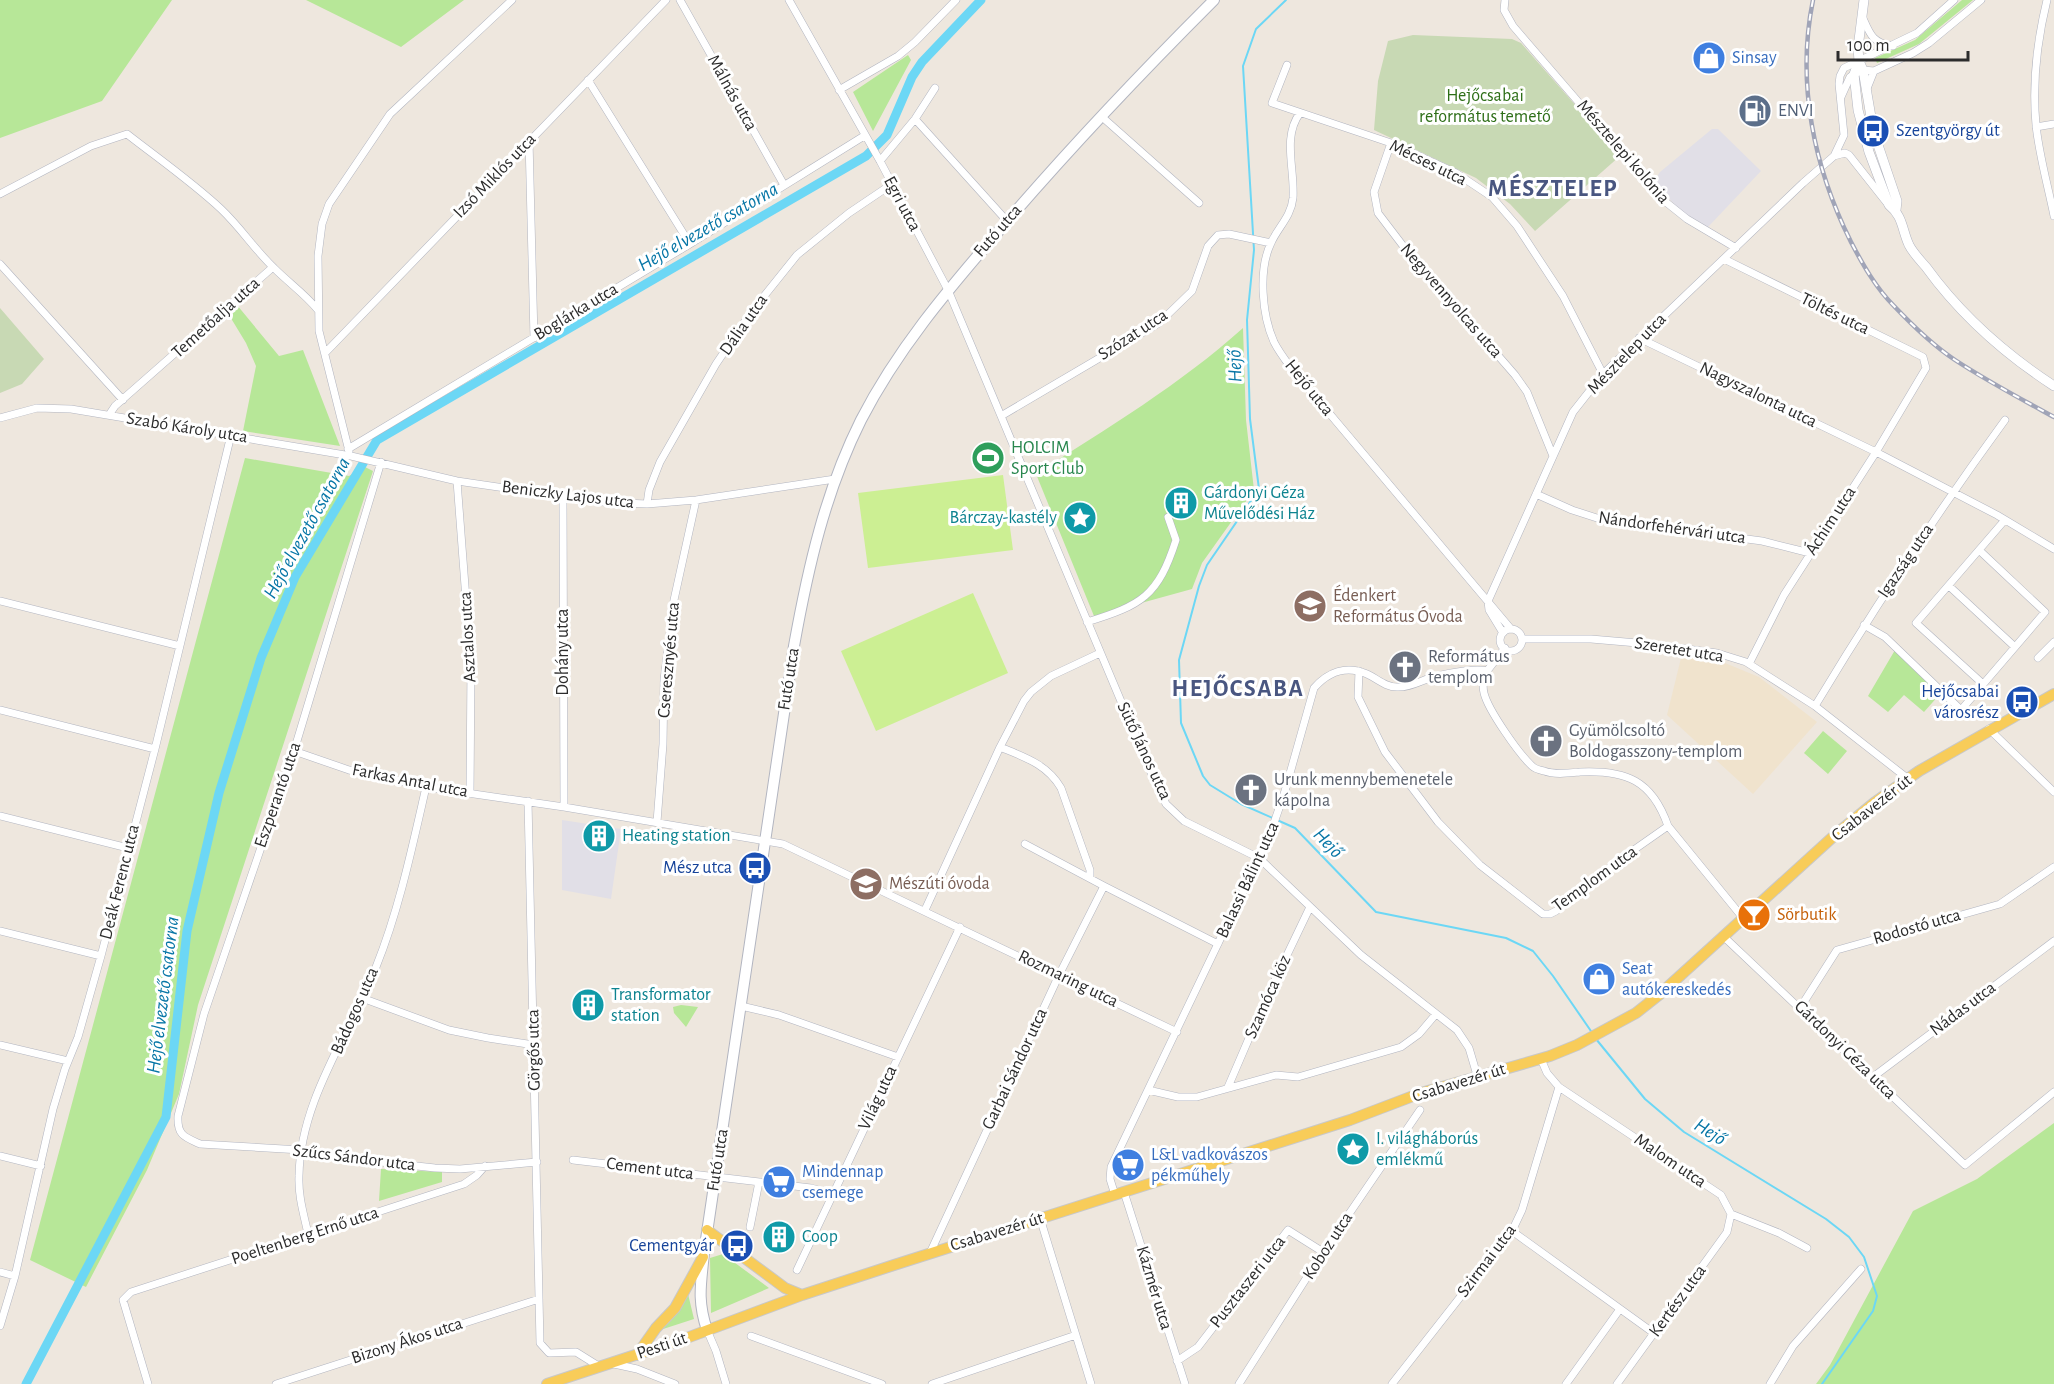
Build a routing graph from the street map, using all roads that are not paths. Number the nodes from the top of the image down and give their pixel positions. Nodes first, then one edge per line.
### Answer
1 (512, 0) edge
2 (666, 0) edge
3 (681, 0) edge
4 (789, 0) edge
5 (956, 0) edge
6 (1214, 0) edge
7 (1505, 0) edge
8 (1864, 0) edge
9 (1954, 0) edge
10 (1982, 0) edge
11 (2047, 0) edge
12 (1862, 16) junction
13 (1893, 46) junction
14 (1287, 65) dead end
15 (1859, 68) junction
16 (1874, 71) junction
17 (588, 80) junction
18 (935, 88) dead end
19 (840, 90) junction
20 (1866, 92) junction
21 (1841, 97) junction
22 (1300, 113) junction
23 (1101, 116) junction
24 (915, 119) junction
25 (2054, 124) edge
26 (2036, 127) junction
27 (866, 138) junction
28 (530, 140) junction
29 (1391, 143) junction
30 (1834, 156) junction
31 (879, 161) junction
32 (892, 184) junction
33 (784, 185) junction
34 (0, 194) edge
35 (2052, 197) edge
36 (1199, 203) dead end
37 (1892, 208) junction
38 (2054, 216) edge
39 (1007, 221) junction
40 (1271, 243) junction
41 (690, 244) junction
42 (1736, 248) junction
43 (1724, 259) junction
44 (0, 264) edge
45 (273, 267) junction
46 (948, 290) junction
47 (318, 310) junction
48 (534, 338) junction
49 (1640, 338) junction
50 (325, 353) junction
51 (1603, 374) junction
52 (1919, 380) joint
53 (2054, 386) edge
54 (123, 400) junction
55 (109, 415) junction
56 (1001, 416) junction
57 (0, 418) edge
58 (2005, 420) dead end
59 (231, 435) junction
60 (1876, 453) junction
61 (352, 454) junction
62 (1553, 456) junction
63 (378, 462) junction
64 (836, 479) junction
65 (457, 481) junction
66 (1953, 492) junction
67 (1536, 494) junction
68 (563, 497) junction
69 (696, 500) junction
70 (647, 504) junction
71 (1168, 517) dead end
72 (2004, 521) junction
73 (2054, 549) edge
74 (1979, 550) junction
75 (1810, 553) junction
76 (1948, 586) junction
77 (0, 601) edge
78 (1488, 601) junction
79 (1087, 622) junction
80 (1864, 625) junction
81 (1511, 629) junction
82 (1503, 633) junction
83 (1521, 639) junction
84 (2054, 642) edge
85 (180, 646) junction
86 (2015, 647) junction
87 (1505, 648) junction
88 (1100, 653) junction
89 (2038, 658) dead end
90 (1749, 664) junction
91 (1487, 671) junction
92 (1359, 672) junction
93 (1983, 684) junction
94 (2054, 694) edge
95 (1815, 706) junction
96 (0, 710) edge
97 (1989, 729) junction
98 (1000, 747) junction
99 (155, 749) junction
100 (294, 751) junction
101 (1907, 778) junction
102 (426, 787) junction
103 (2054, 792) edge
104 (470, 794) junction
105 (528, 801) junction
106 (564, 807) junction
107 (0, 816) edge
108 (657, 822) junction
109 (1668, 826) junction
110 (766, 840) junction
111 (1025, 844) dead end
112 (128, 848) junction
113 (1259, 858) junction
114 (2054, 867) edge
115 (1090, 877) junction
116 (1104, 886) junction
117 (1310, 907) junction
118 (925, 910) junction
119 (1743, 918) junction
120 (960, 927) junction
121 (0, 931) edge
122 (1724, 936) junction
123 (2054, 941) edge
124 (1218, 944) junction
125 (101, 956) junction
126 (1059, 975) junction
127 (362, 998) junction
128 (741, 1006) junction
129 (1800, 1008) junction
130 (1436, 1014) junction
131 (1177, 1032) junction
132 (534, 1044) junction
133 (0, 1045) edge
134 (898, 1057) junction
135 (1541, 1059) junction
136 (68, 1061) junction
137 (1478, 1076) junction
138 (1873, 1077) junction
139 (1559, 1087) junction
140 (1228, 1088) junction
141 (1148, 1090) junction
142 (2054, 1092) edge
143 (1420, 1110) dead end
144 (178, 1127) joint
145 (301, 1150) junction
146 (0, 1156) edge
147 (573, 1160) dead end
148 (537, 1162) junction
149 (41, 1166) junction
150 (484, 1166) junction
151 (715, 1176) junction
152 (759, 1182) junction
153 (833, 1194) junction
154 (1119, 1194) junction
155 (1731, 1214) junction
156 (1040, 1218) junction
157 (750, 1227) dead end
158 (707, 1230) junction
159 (1512, 1231) junction
160 (308, 1234) junction
161 (1807, 1248) dead end
162 (1323, 1252) junction
163 (930, 1253) junction
164 (703, 1257) junction
165 (1861, 1269) dead end
166 (797, 1270) dead end
167 (0, 1272) edge
168 (15, 1276) junction
169 (802, 1295) junction
170 (539, 1299) junction
171 (776, 1305) joint
172 (1620, 1309) junction
173 (0, 1326) edge
174 (707, 1330) junction
175 (1655, 1334) junction
176 (1076, 1335) junction
177 (751, 1336) dead end
178 (637, 1355) junction
179 (1177, 1361) junction
180 (606, 1365) junction
181 (148, 1384) edge
182 (276, 1384) edge
183 (547, 1384) edge
184 (675, 1384) edge
185 (726, 1384) edge
186 (882, 1384) edge
187 (932, 1384) edge
188 (1091, 1384) edge
189 (1185, 1384) edge
190 (1239, 1384) edge
191 (1392, 1384) edge
192 (1566, 1384) edge
193 (1617, 1384) edge
194 (1770, 1384) edge

1 - 47 street
2 - 17 street, Izsó Miklós utca
3 - 33 street, Málnás utca
4 - 19 street, Egri utca
5 - 19 street
6 - 23 main road, Futó utca
7 - 42 street, Mésztelepi kolónia
8 - 12 street
9 - 13 street
10 - 16 street
11 - 26 street
12 - 13 street
12 - 15 street
13 - 15 street
14 - 22 street, Mécses utca
15 - 16 street
15 - 20 street
15 - 21 street
15 - 21 street, Mésztelep utca
15 - 37 street
16 - 20 street
17 - 28 street, Izsó Miklós utca
17 - 41 street
18 - 24 street
19 - 27 street, Egri utca
20 - 37 street
21 - 30 street, Mésztelep utca
22 - 29 street, Mécses utca
22 - 40 street, Hejő utca
23 - 36 street
23 - 39 main road, Futó utca
24 - 31 street
24 - 39 street
25 - 26 street
26 - 35 street
27 - 31 street, Egri utca
27 - 33 street, Boglárka utca
28 - 48 street
28 - 50 street, Izsó Miklós utca
29 - 51 street, Mécses utca
29 - 62 street, Negyvennyolcas utca
30 - 37 street
30 - 42 street, Mésztelep utca
31 - 32 street, Egri utca
32 - 46 street, Egri utca
32 - 70 street, Dália utca
33 - 41 street, Boglárka utca
34 - 45 street, Temetőalja utca
35 - 38 street
37 - 53 street
39 - 46 main road, Futó utca
40 - 56 street, Szózat utca
40 - 78 street, Hejő utca
41 - 48 street, Boglárka utca
42 - 43 street, Mésztelep utca
43 - 49 street, Mésztelep utca
43 - 52 street, Töltés utca
44 - 54 street
45 - 47 street
45 - 54 street, Temetőalja utca
46 - 56 street, Egri utca
46 - 64 main road, Futó utca
47 - 50 street
48 - 61 street, Boglárka utca
49 - 51 street, Mésztelep utca
49 - 60 street, Nagyszalonta utca
50 - 61 street
51 - 62 street, Mésztelep utca
52 - 60 street, Áchim utca
54 - 55 street, Temetőalja utca
55 - 57 street, Szabó Károly utca
55 - 59 street, Szabó Károly utca
56 - 79 street, Sütő János utca
58 - 66 street, Igazság utca
59 - 61 street, Szabó Károly utca
59 - 85 street, Deák Ferenc utca
60 - 66 street, Nagyszalonta utca
60 - 75 street, Áchim utca
61 - 63 street, Szabó Károly utca
62 - 67 street, Mésztelep utca
63 - 65 street, Beniczky Lajos utca
63 - 100 street, Eszperantó utca
64 - 69 street, Beniczky Lajos utca
64 - 110 main road, Futó utca
65 - 68 street, Beniczky Lajos utca
65 - 104 street, Asztalos utca
66 - 72 street, Nagyszalonta utca
66 - 80 street, Igazság utca
67 - 75 street, Nándorfehérvári utca
67 - 78 street, Mésztelep utca
68 - 70 street, Beniczky Lajos utca
68 - 106 street, Dohány utca
69 - 70 street, Beniczky Lajos utca
69 - 108 street, Cseresznyés utca
71 - 79 street
72 - 73 street, Nagyszalonta utca
72 - 74 street
74 - 76 street
74 - 86 street
75 - 90 street, Áchim utca
76 - 86 street
76 - 93 street
77 - 85 street
78 - 81 street, Hejő utca
78 - 82 street
79 - 88 street, Sütő János utca
80 - 93 street
80 - 95 street, Igazság utca
81 - 82 street
81 - 83 street
82 - 87 street
83 - 87 street
83 - 90 street, Szeretet utca
84 - 89 street
85 - 99 street, Deák Ferenc utca
86 - 93 street
87 - 91 street
88 - 98 street
88 - 113 street, Sütő János utca
90 - 95 street, Szeretet utca
91 - 92 street
91 - 109 street
92 - 109 street, Templom utca
92 - 113 street, Balassi Bálint utca
94 - 97 main road, Csabavezér út
95 - 101 street, Szeretet utca
96 - 99 street
97 - 101 main road, Csabavezér út
97 - 103 street
98 - 115 street
98 - 118 street
99 - 112 street, Deák Ferenc utca
100 - 102 street, Farkas Antal utca
100 - 144 street, Eszperantó utca
101 - 119 main road, Csabavezér út
102 - 104 street, Farkas Antal utca
102 - 127 street, Bádogos utca
104 - 105 street, Farkas Antal utca
105 - 106 street, Farkas Antal utca
105 - 132 street, Görgős utca
106 - 108 street, Farkas Antal utca
107 - 112 street
108 - 110 street, Farkas Antal utca
109 - 119 street
110 - 118 street
110 - 128 main road, Futó utca
111 - 115 street
112 - 125 street, Deák Ferenc utca
113 - 117 street, Sütő János utca
113 - 124 street, Balassi Bálint utca
114 - 129 street, Rodostó utca
115 - 116 street
116 - 124 street
116 - 126 street, Garbai Sándor utca
117 - 130 street, Sütő János utca
117 - 140 street, Szamóca köz
118 - 120 street
119 - 122 main road, Csabavezér út
120 - 126 street, Rozmaring utca
120 - 134 street, Világ utca
121 - 125 street
122 - 129 street, Gárdonyi Géza utca
122 - 135 main road, Csabavezér út
123 - 138 street, Nádas utca
124 - 131 street, Balassi Bálint utca
125 - 136 street, Deák Ferenc utca
126 - 131 street, Rozmaring utca
126 - 163 street, Garbai Sándor utca
127 - 132 street
127 - 145 street, Bádogos utca
128 - 134 street
128 - 151 main road, Futó utca
129 - 138 street, Gárdonyi Géza utca
130 - 137 street, Sütő János utca
130 - 140 street
131 - 141 street, Balassi Bálint utca
132 - 148 street, Görgős utca
133 - 136 street
134 - 153 street, Világ utca
135 - 137 main road, Csabavezér út
135 - 139 street, Malom utca
136 - 149 street, Deák Ferenc utca
137 - 154 main road, Csabavezér út
138 - 142 street, Gárdonyi Géza utca
139 - 155 street, Malom utca
139 - 159 street, Szirmai utca
140 - 141 street
141 - 154 street, Balassi Bálint utca
143 - 162 street, Koboz utca
144 - 145 street, Szűcs Sándor utca
145 - 150 street, Szűcs Sándor utca
145 - 160 street, Bádogos utca
146 - 149 street
147 - 151 street, Cement utca
148 - 150 street, Szűcs Sándor utca
148 - 170 street, Görgős utca
149 - 168 street, Deák Ferenc utca
150 - 160 street, Poeltenberg Ernő utca
151 - 152 street, Cement utca
151 - 158 main road, Futó utca
152 - 153 street, Cement utca
152 - 157 street
153 - 166 street, Világ utca
154 - 156 main road, Csabavezér út
154 - 179 street, Kázmér utca
155 - 161 street
155 - 175 street, Kertész utca
156 - 163 main road, Csabavezér út
156 - 176 street
158 - 164 main road, Futó utca
158 - 169 main road
159 - 172 street
159 - 191 street, Szirmai utca
160 - 181 street, Poeltenberg Ernő utca
162 - 179 street, Pusztaszeri utca
162 - 190 street, Koboz utca
163 - 169 main road, Csabavezér út
164 - 174 main road, Futó utca
164 - 178 main road
165 - 194 street
167 - 168 street
168 - 173 street, Deák Ferenc utca
169 - 171 main road, Csabavezér út
170 - 180 street, Görgős utca
170 - 182 street, Bizony Ákos utca
171 - 174 main road, Pesti út
172 - 175 street
172 - 192 street
174 - 178 main road, Pesti út
174 - 185 street
175 - 193 street, Kertész utca
176 - 187 street
176 - 188 street
177 - 186 street
178 - 180 main road, Pesti út
179 - 189 street, Kázmér utca
180 - 183 main road, Pesti út
180 - 184 street

